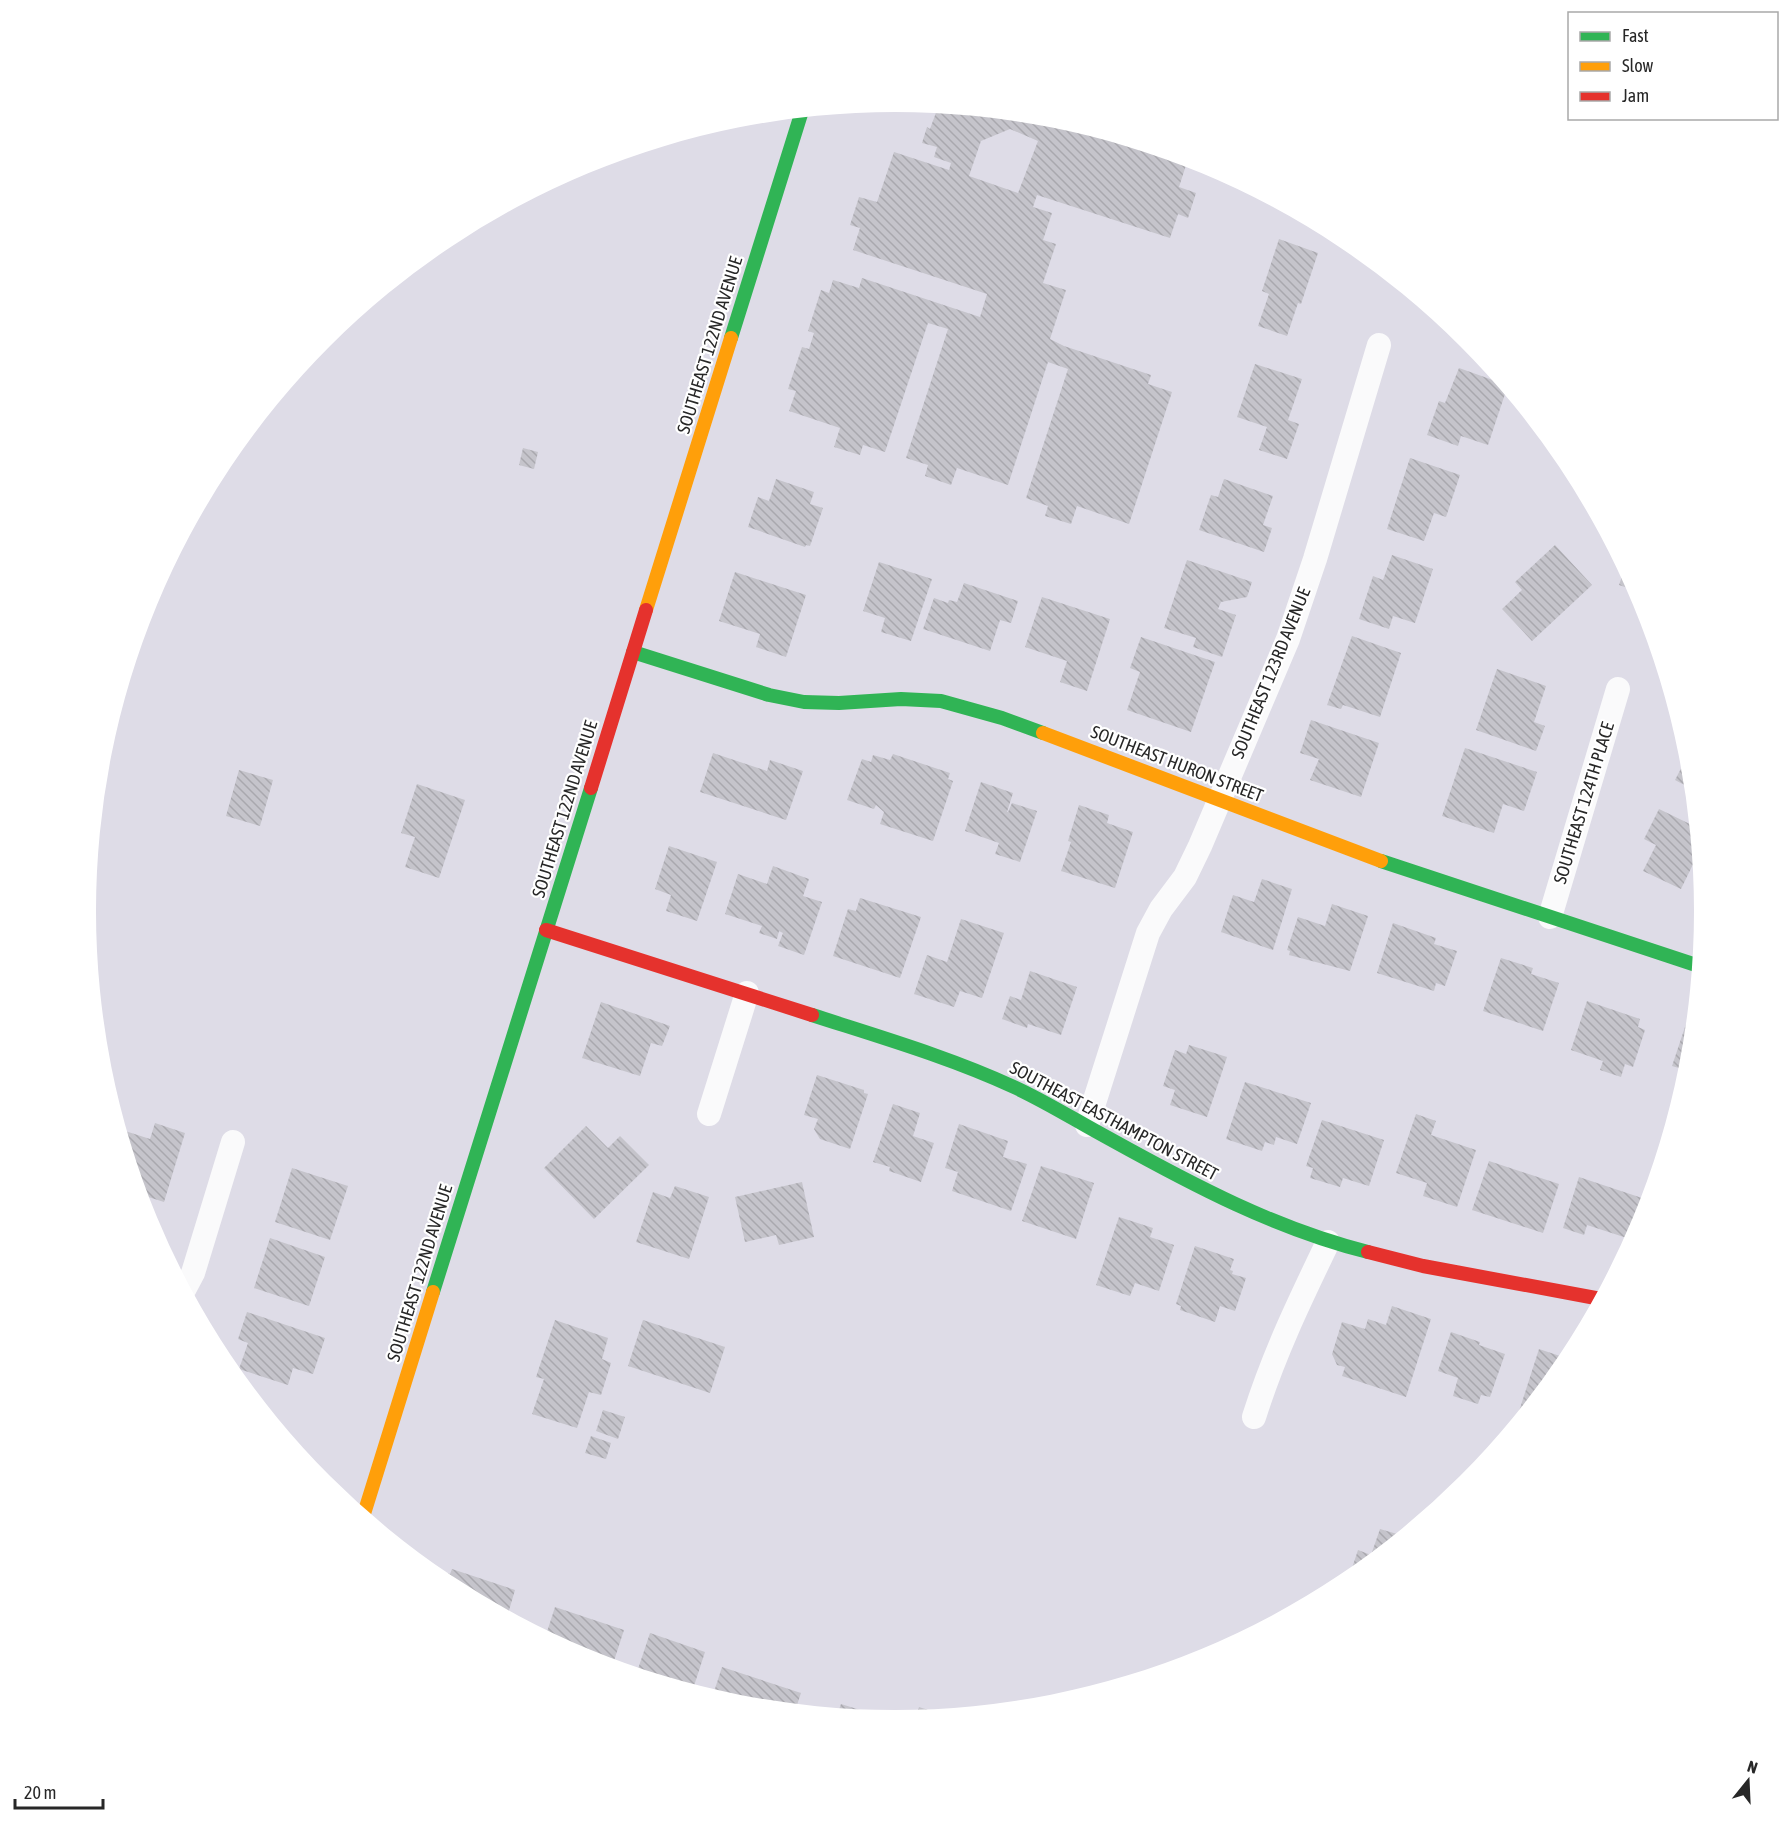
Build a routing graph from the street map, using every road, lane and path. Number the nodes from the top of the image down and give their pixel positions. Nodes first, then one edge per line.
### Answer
1 (800, 118) edge
2 (1379, 345) dead end
3 (633, 652) junction
4 (1618, 688) dead end
5 (1220, 799) junction
6 (1550, 917) junction
7 (546, 930) junction
8 (1692, 964) edge
9 (747, 993) junction
10 (709, 1114) dead end
11 (1087, 1125) junction
12 (233, 1142) dead end
13 (1328, 1242) junction
14 (188, 1283) edge
15 (1594, 1298) edge
16 (1254, 1418) dead end
17 (365, 1509) edge

1 - 3 street, SOUTHEAST 122ND AVENUE
2 - 5 street, SOUTHEAST 123RD AVENUE
3 - 5 street, SOUTHEAST HURON STREET
3 - 7 street, SOUTHEAST 122ND AVENUE
4 - 6 street, SOUTHEAST 124TH PLACE
5 - 6 street, SOUTHEAST HURON STREET
5 - 11 street, SOUTHEAST 123RD AVENUE
6 - 8 street, SOUTHEAST HURON STREET
7 - 9 street, SOUTHEAST EASTHAMPTON STREET
7 - 17 street, SOUTHEAST 122ND AVENUE
9 - 10 street
9 - 11 street, SOUTHEAST EASTHAMPTON STREET
11 - 13 street, SOUTHEAST EASTHAMPTON STREET
12 - 14 street
13 - 15 street, SOUTHEAST EASTHAMPTON STREET
13 - 16 street

